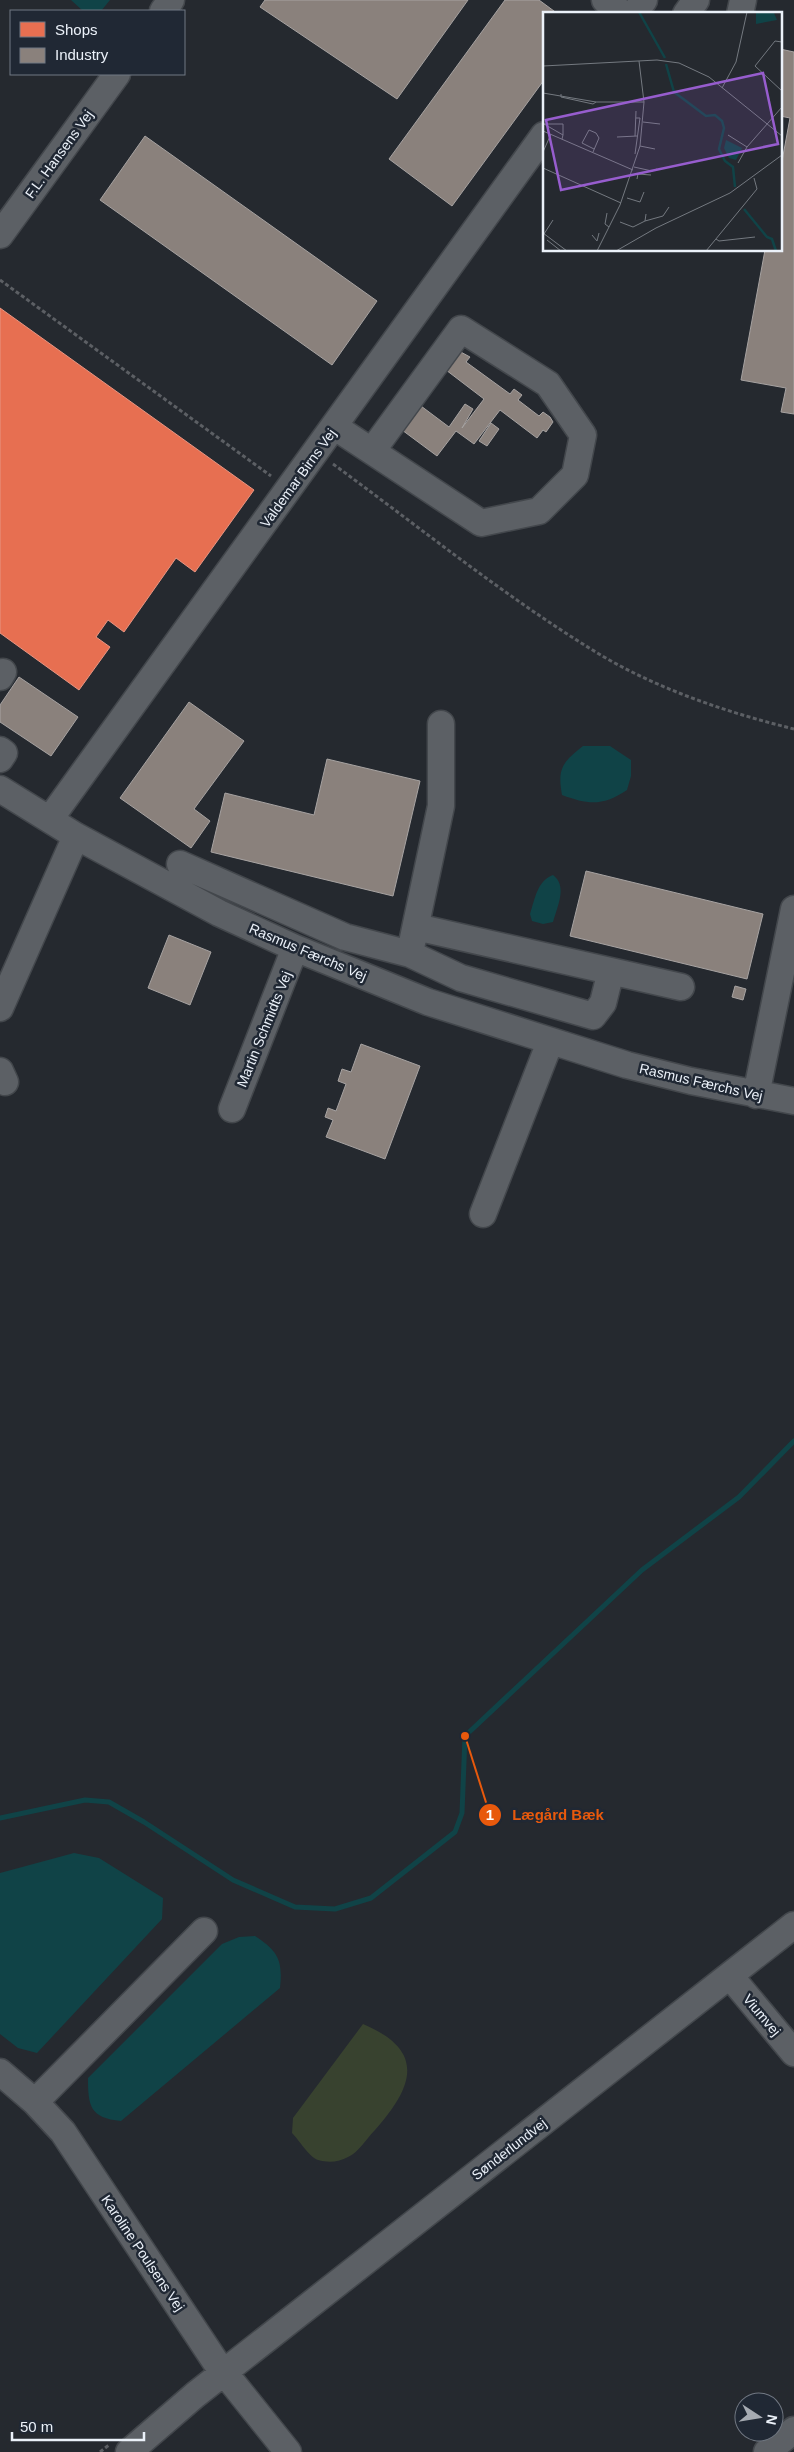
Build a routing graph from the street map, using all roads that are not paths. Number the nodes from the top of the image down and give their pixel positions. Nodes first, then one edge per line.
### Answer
1 (604, 0) edge
2 (644, 0) edge
3 (696, 0) edge
4 (620, 12) edge
5 (635, 12) edge
6 (687, 12) edge
7 (116, 75) edge
8 (543, 136) edge
9 (0, 235) edge
10 (335, 427) junction
11 (372, 451) junction
12 (441, 724) dead end
13 (0, 750) edge
14 (0, 759) edge
15 (0, 789) edge
16 (50, 820) junction
17 (76, 836) junction
18 (180, 864) dead end
19 (794, 909) edge
20 (416, 927) junction
21 (295, 948) junction
22 (410, 954) junction
23 (611, 971) junction
24 (681, 987) dead end
25 (396, 988) junction
26 (0, 1008) edge
27 (550, 1042) junction
28 (756, 1095) junction
29 (794, 1101) edge
30 (232, 1109) dead end
31 (483, 1214) dead end
32 (794, 1925) edge
33 (204, 1931) dead end
34 (730, 1976) junction
35 (794, 2054) edge
36 (0, 2072) edge
37 (35, 2102) junction
38 (224, 2373) junction
39 (794, 2430) edge
40 (129, 2452) edge
41 (288, 2452) edge
42 (767, 2452) edge

1 - 4 street
2 - 5 street
3 - 6 street
7 - 9 street, F.L. Hansens Vej
8 - 10 street, Valdemar Birns Vej
10 - 11 street
10 - 16 street, Valdemar Birns Vej
11 - 11 street
12 - 20 street
13 - 14 street
15 - 16 street, Rasmus Færchs Vej
16 - 17 street, Rasmus Færchs Vej
17 - 21 street, Rasmus Færchs Vej
17 - 26 street
18 - 22 street
19 - 28 street
20 - 22 street
20 - 23 street
21 - 25 street, Rasmus Færchs Vej
21 - 30 street, Martin Schmidts Vej
22 - 23 street
22 - 25 street
23 - 24 street
25 - 27 street, Rasmus Færchs Vej
27 - 28 street, Rasmus Færchs Vej
27 - 31 street
28 - 29 street, Rasmus Færchs Vej
32 - 34 street, Sønderlundvej
33 - 37 street
34 - 35 street, Viumvej
34 - 38 street, Sønderlundvej
36 - 37 street, Karoline Poulsens Vej
37 - 38 street, Karoline Poulsens Vej
38 - 40 street, Sønderlundvej
38 - 41 street, Karoline Poulsens Vej
39 - 42 street

